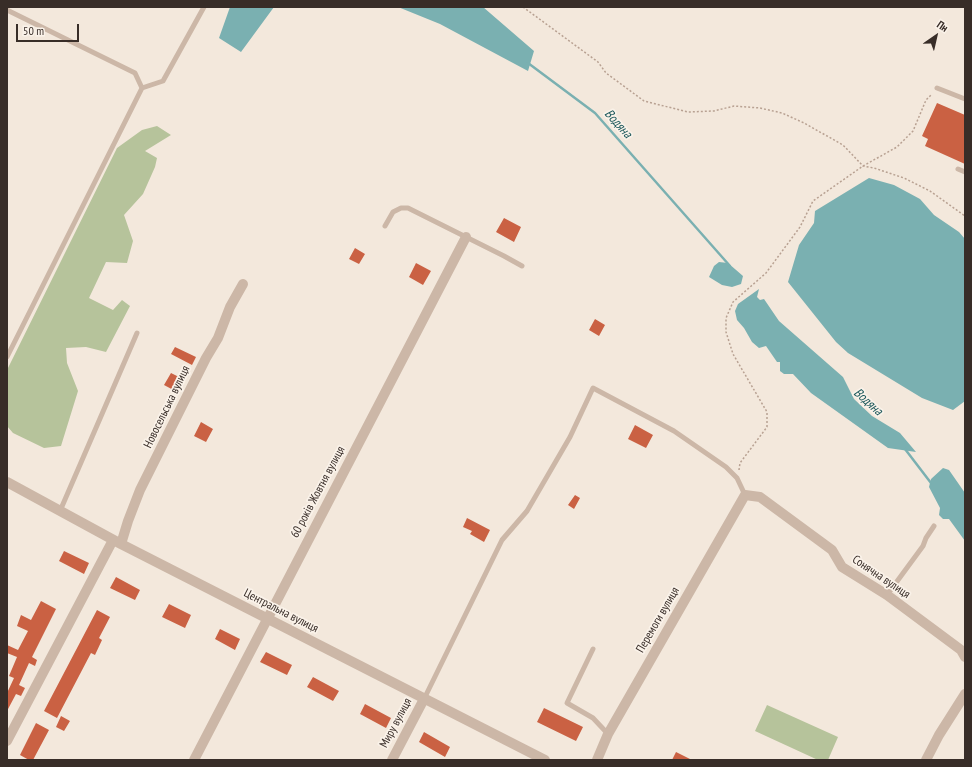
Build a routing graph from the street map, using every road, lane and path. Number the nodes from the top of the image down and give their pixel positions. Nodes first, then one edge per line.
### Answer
1 (204, 7) edge
2 (523, 7) edge
3 (7, 10) edge
4 (142, 88) junction
5 (937, 88) joint
6 (965, 99) edge
7 (863, 166) junction
8 (958, 169) dead end
9 (965, 172) edge
10 (965, 216) edge
11 (385, 226) dead end
12 (466, 237) junction
13 (522, 266) dead end
14 (243, 284) dead end
15 (137, 332) dead end
16 (7, 357) edge
17 (737, 478) junction
18 (7, 482) edge
19 (745, 495) junction
20 (60, 511) junction
21 (934, 526) dead end
22 (117, 542) junction
23 (887, 595) junction
24 (267, 619) junction
25 (593, 649) dead end
26 (965, 656) edge
27 (965, 694) edge
28 (424, 698) junction
29 (608, 734) junction
30 (7, 741) edge
31 (194, 760) edge
32 (392, 760) edge
33 (545, 760) edge
34 (597, 760) edge
35 (926, 760) edge

1 - 4 lane
2 - 7 path
3 - 4 lane
4 - 16 lane
5 - 6 lane
5 - 7 path
7 - 10 path
7 - 17 path
8 - 9 lane
11 - 12 lane
12 - 13 lane
12 - 24 street, 60 років Жовтня вулиця
14 - 22 street, Новосельська вулиця
15 - 20 lane
17 - 19 lane
17 - 28 lane
18 - 20 street, Центральна вулиця
19 - 23 street, Сонячна вулиця
19 - 29 street, Перемоги вулиця
20 - 22 street, Центральна вулиця
21 - 23 lane
22 - 24 street, Центральна вулиця
22 - 30 street, Новосельська вулиця
23 - 26 street, Сонячна вулиця
24 - 28 street, Центральна вулиця
24 - 31 street, 60 років Жовтня вулиця
25 - 29 lane
27 - 35 street
28 - 32 street, Миру вулиця
28 - 33 street, Центральна вулиця
29 - 34 street, Перемоги вулиця

